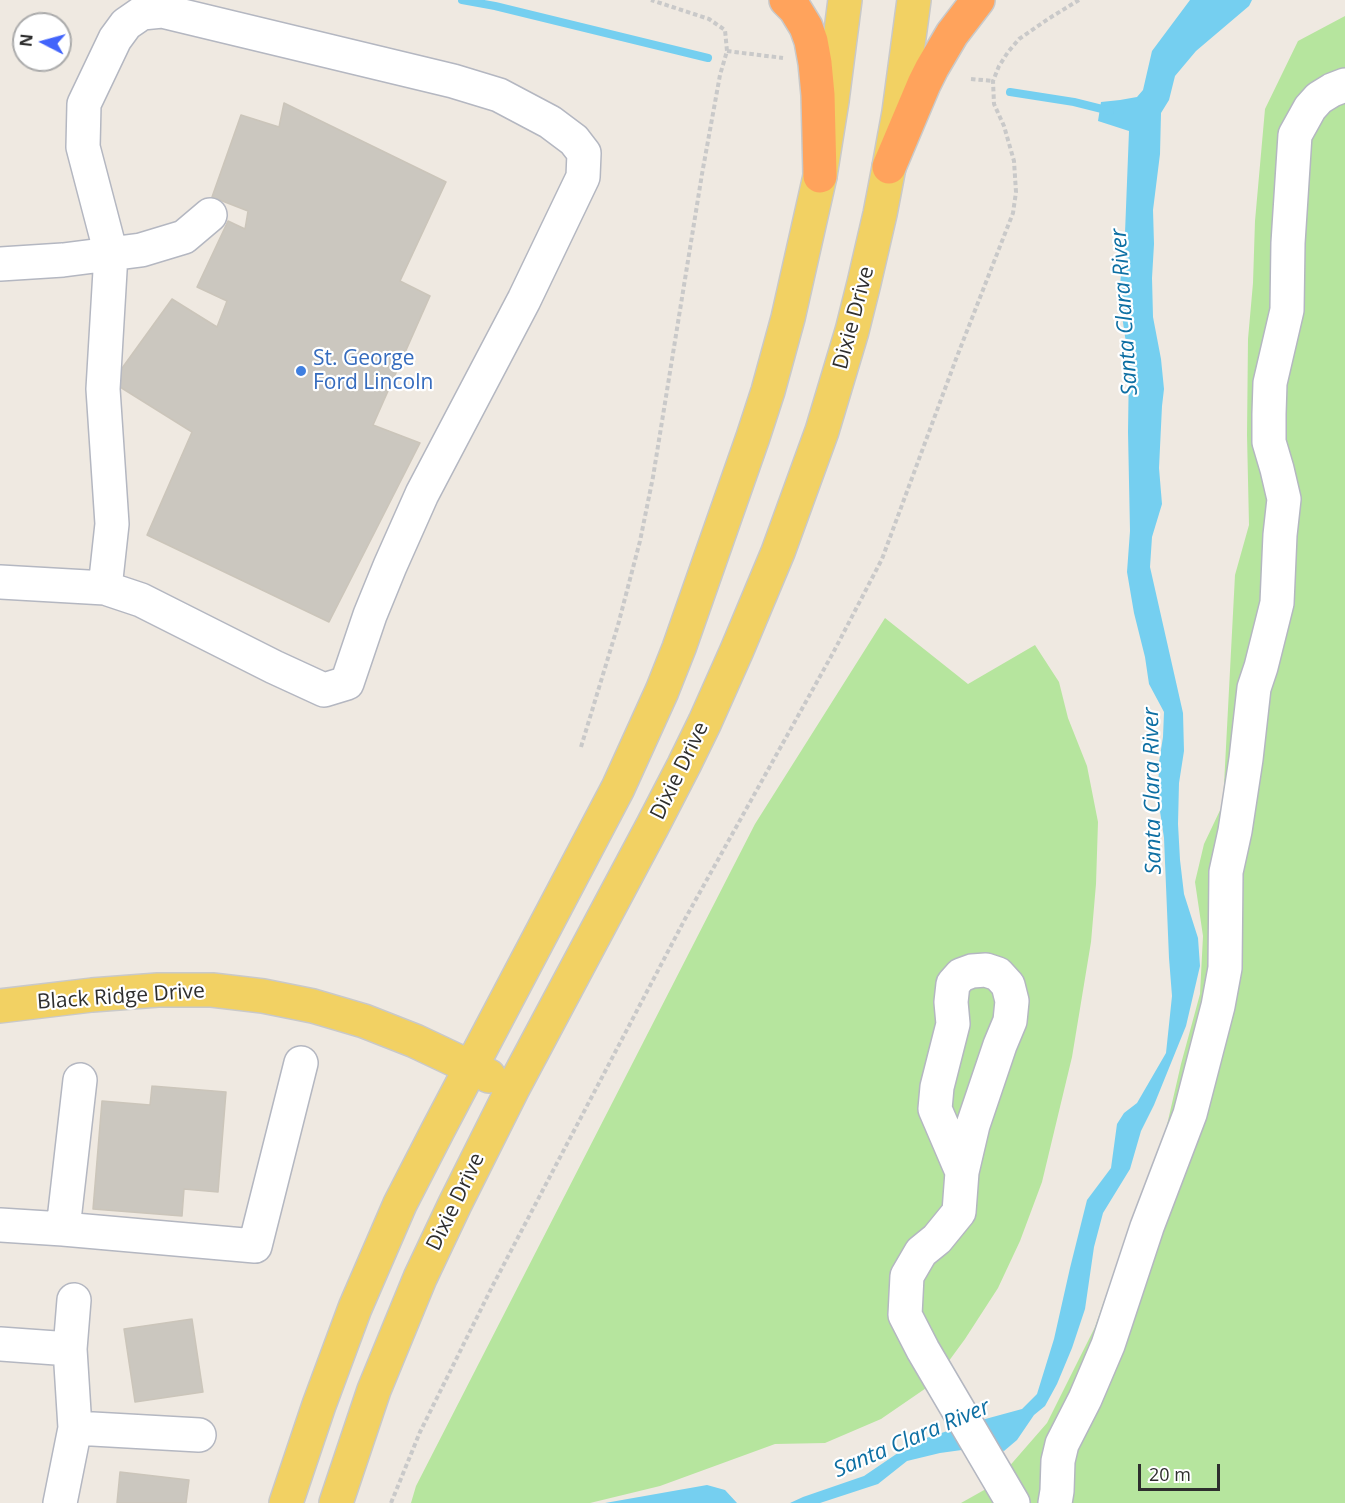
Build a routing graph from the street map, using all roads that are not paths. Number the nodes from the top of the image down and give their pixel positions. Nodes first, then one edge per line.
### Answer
1 (786, 0) edge
2 (845, 0) edge
3 (914, 0) edge
4 (978, 0) edge
5 (1345, 85) edge
6 (889, 167) junction
7 (820, 176) junction
8 (210, 215) dead end
9 (111, 254) junction
10 (0, 264) edge
11 (0, 582) edge
12 (105, 588) junction
13 (0, 1006) edge
14 (301, 1063) dead end
15 (471, 1067) junction
16 (80, 1080) dead end
17 (513, 1088) junction
18 (962, 1172) junction
19 (0, 1225) edge
20 (63, 1229) junction
21 (74, 1300) dead end
22 (0, 1344) edge
23 (70, 1349) junction
24 (75, 1428) junction
25 (199, 1435) dead end
26 (1010, 1497) edge
27 (60, 1503) edge
28 (286, 1503) edge
29 (336, 1503) edge
30 (1055, 1503) edge

1 - 7 highway
2 - 7 main road
3 - 6 main road, Dixie Drive
4 - 6 highway
5 - 30 lane
6 - 17 main road, Dixie Drive
7 - 15 main road
8 - 9 lane
9 - 10 lane
9 - 12 lane
9 - 12 lane
11 - 12 lane
13 - 15 main road, Black Ridge Drive
14 - 20 lane
15 - 17 main road, Black Ridge Drive
15 - 28 main road
16 - 20 lane
17 - 29 main road, Dixie Drive
18 - 18 lane
18 - 26 lane
19 - 20 lane
21 - 23 lane
22 - 23 lane
23 - 24 lane
24 - 25 lane
24 - 27 lane

